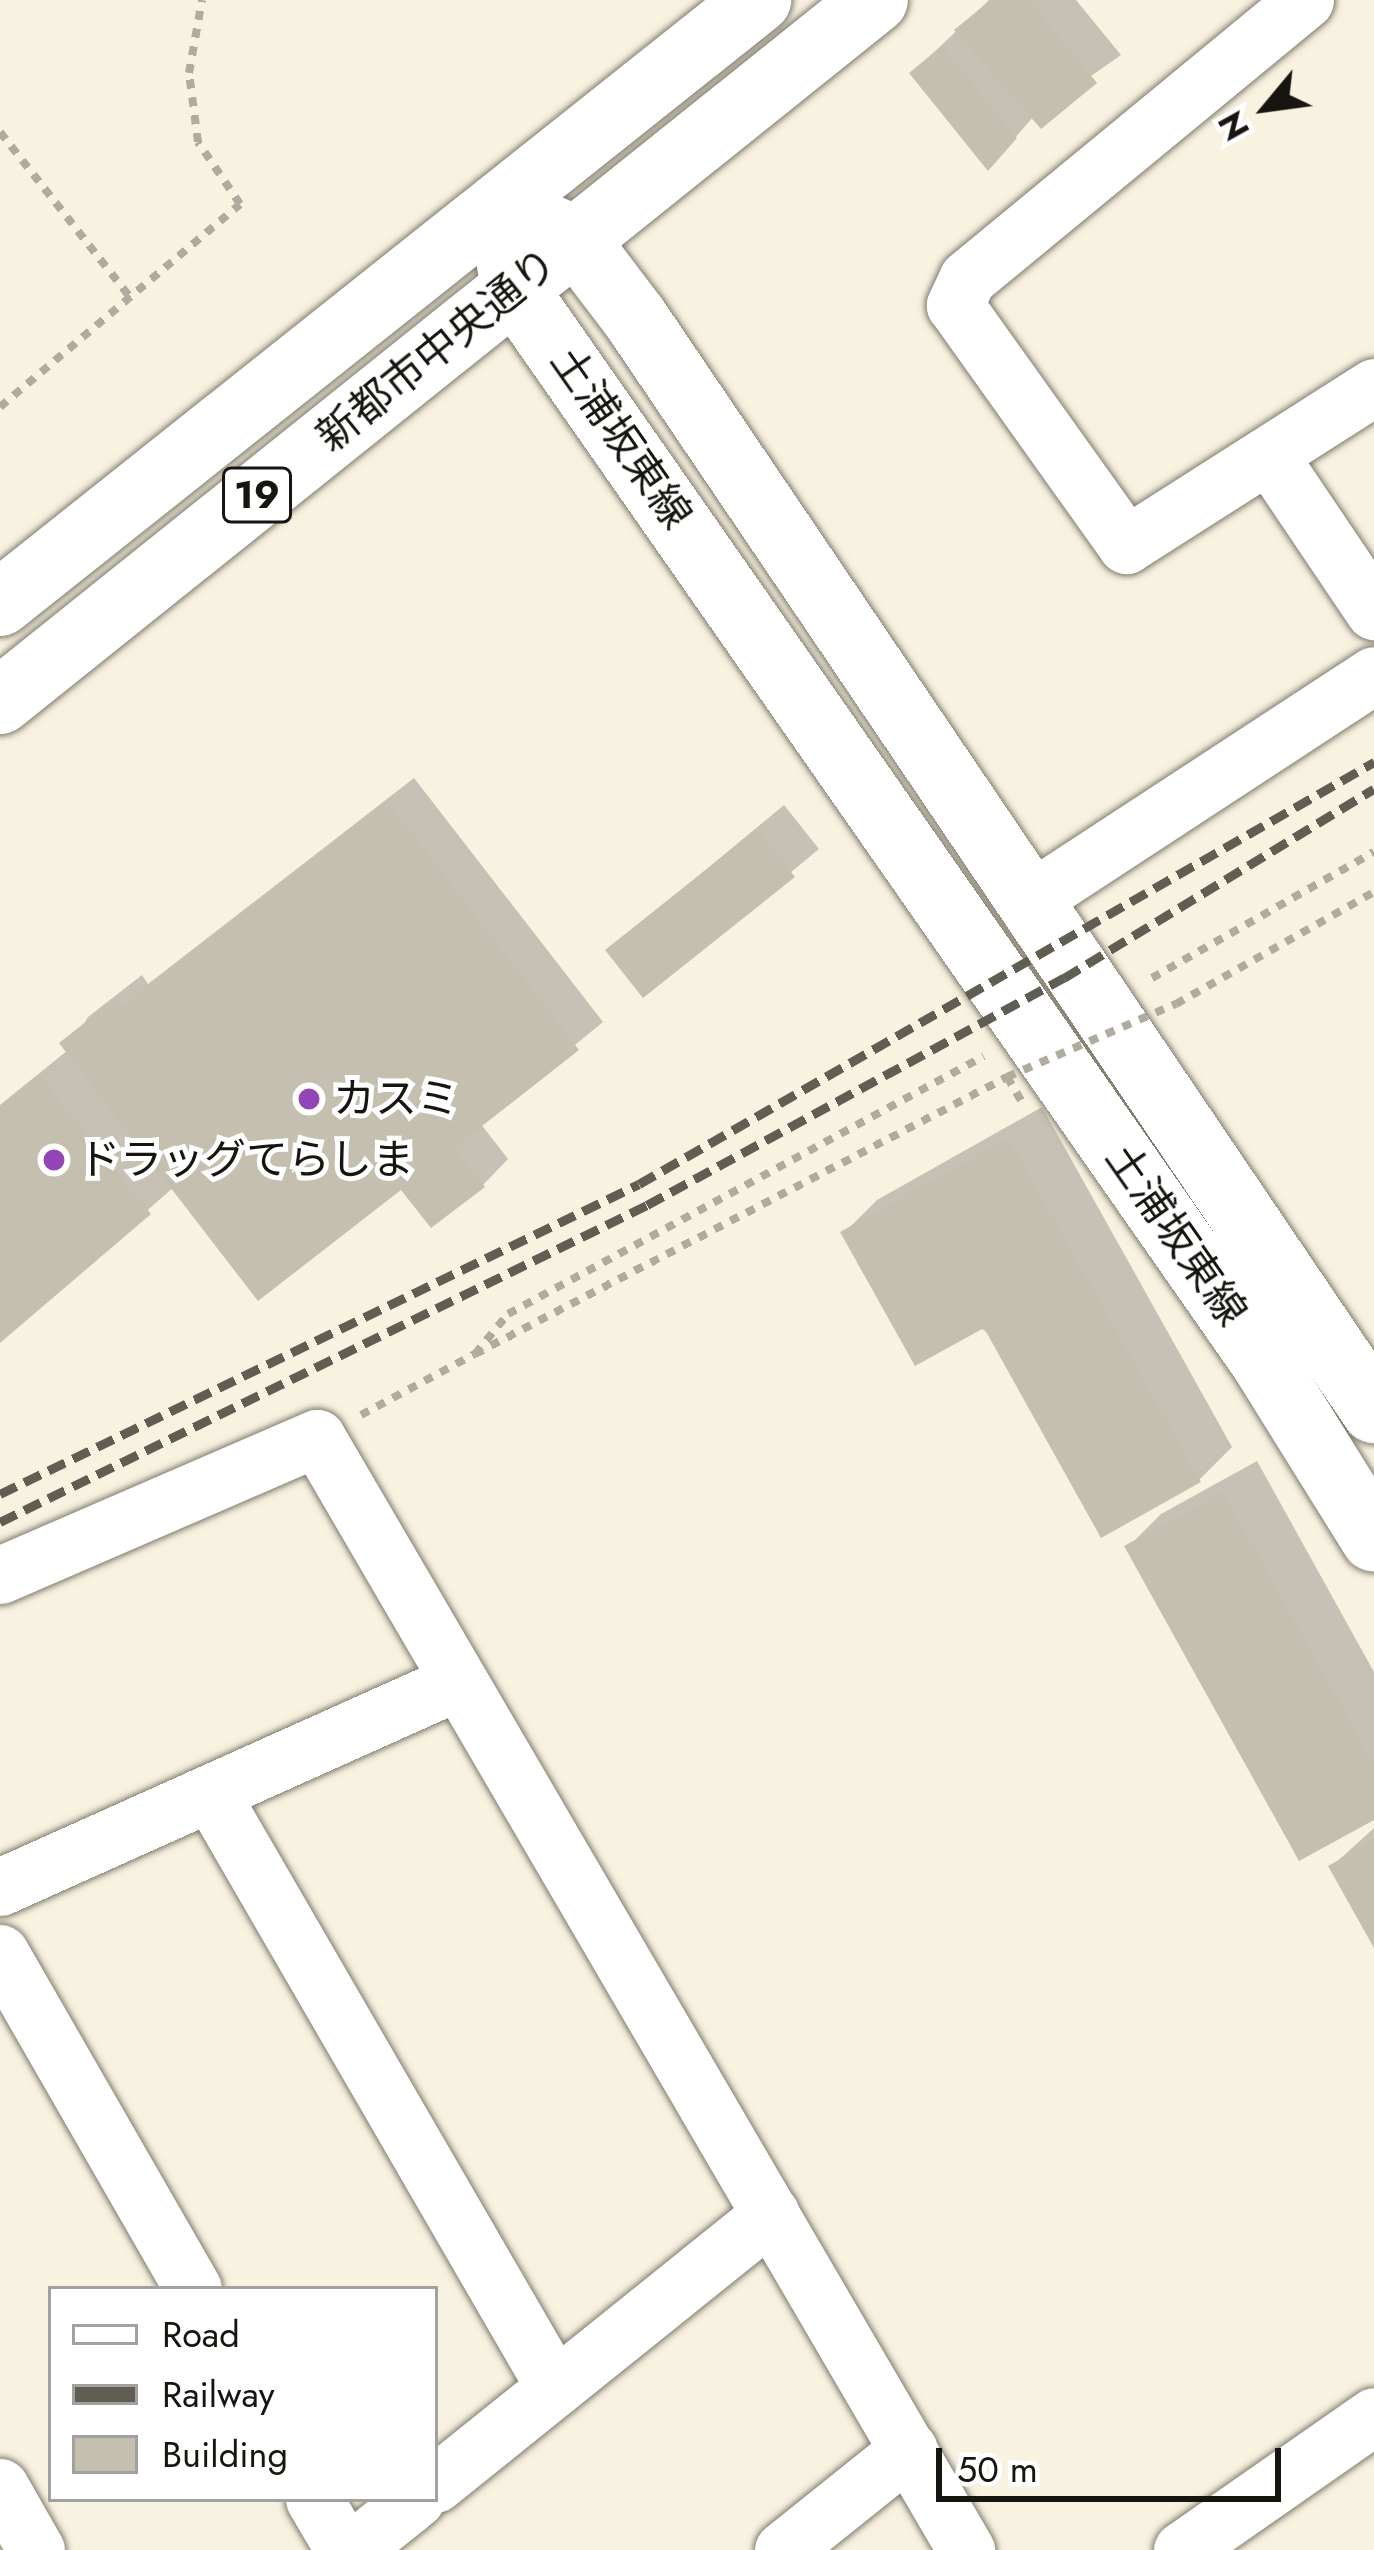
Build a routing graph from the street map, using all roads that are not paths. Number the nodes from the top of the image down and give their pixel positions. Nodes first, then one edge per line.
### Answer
1 (758, 0) edge
2 (875, 0) edge
3 (1305, 0) edge
4 (500, 206) junction
5 (575, 238) junction
6 (514, 289) junction
7 (1374, 387) edge
8 (1270, 457) junction
9 (0, 603) edge
10 (1374, 611) edge
11 (1374, 675) edge
12 (0, 700) edge
13 (1033, 898) junction
14 (1374, 1409) edge
15 (1374, 1539) edge
16 (0, 1575) edge
17 (458, 1682) junction
18 (211, 1794) junction
19 (0, 1887) edge
20 (0, 1953) edge
21 (771, 2214) junction
22 (191, 2286) edge
23 (555, 2388) junction
24 (1374, 2416) edge
25 (909, 2449) junction
26 (438, 2482) edge
27 (0, 2487) edge
28 (316, 2502) edge
29 (412, 2502) edge
30 (36, 2550) edge
31 (348, 2550) edge
32 (783, 2550) edge
33 (966, 2550) edge
34 (1182, 2550) edge

1 - 4 main road, 新都市中央通り / 19
2 - 5 main road, 新都市中央通り / 19
3 - 8 street
4 - 5 main road
4 - 6 main road, 土浦坂東線
4 - 9 main road, 新都市中央通り / 19
5 - 6 main road, 新都市中央通り / 19
5 - 13 main road, 土浦坂東線
6 - 12 main road, 新都市中央通り / 19
6 - 15 main road, 土浦坂東線
7 - 8 street
8 - 10 street
11 - 13 street
13 - 14 main road, 土浦坂東線
16 - 17 street
17 - 18 street
17 - 21 street
18 - 19 street
18 - 23 street
20 - 22 street
21 - 23 street
21 - 25 street
23 - 26 street
24 - 34 street
25 - 32 street
25 - 33 street
27 - 30 street
28 - 31 street
29 - 31 street

